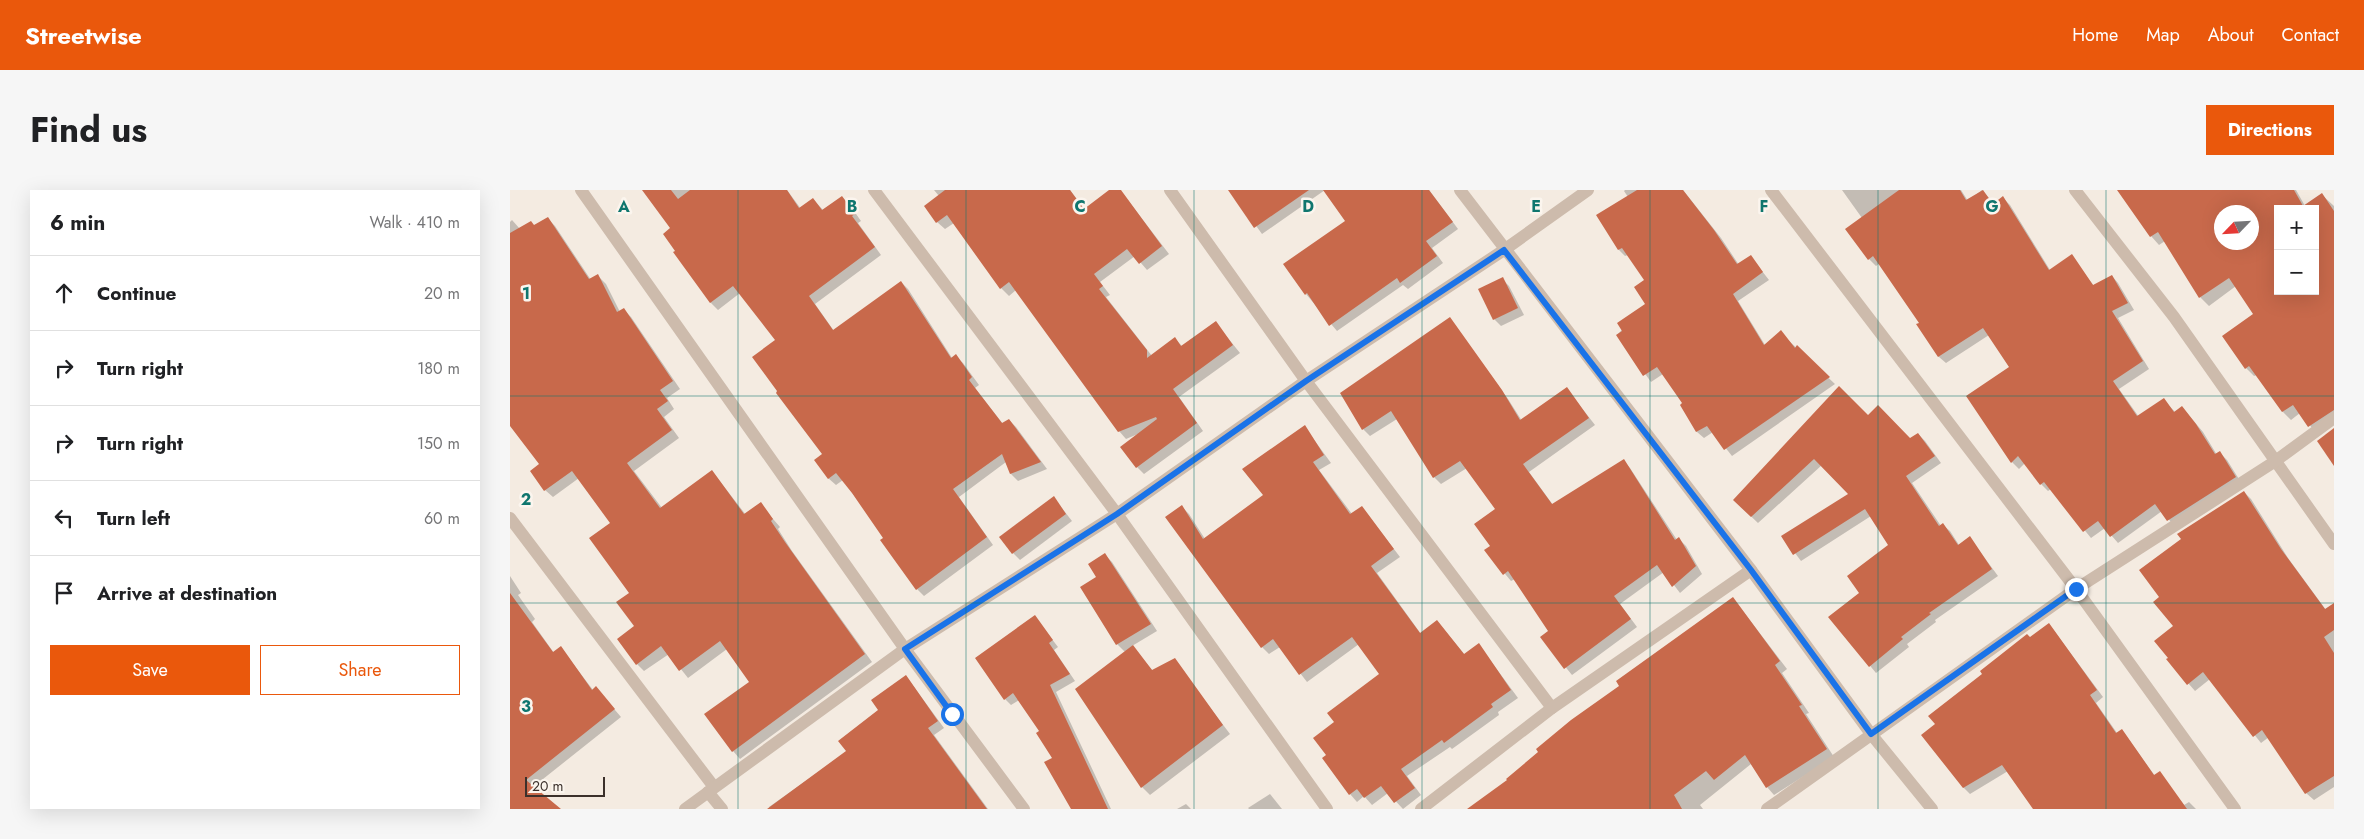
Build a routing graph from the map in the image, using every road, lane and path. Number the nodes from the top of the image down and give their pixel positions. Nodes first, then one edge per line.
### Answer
1 (582, 190) edge
2 (874, 190) edge
3 (1170, 190) edge
4 (1460, 190) edge
5 (1588, 190) edge
6 (1771, 190) edge
7 (2075, 190) edge
8 (1504, 250) junction
9 (1306, 381) junction
10 (2334, 418) edge
11 (2274, 462) junction
12 (1117, 514) junction
13 (510, 518) edge
14 (2334, 544) edge
15 (1751, 570) junction
16 (2076, 589) junction
17 (905, 649) junction
18 (1552, 708) junction
19 (1871, 734) junction
20 (711, 790) junction
21 (685, 809) edge
22 (722, 809) edge
23 (1024, 809) edge
24 (1327, 809) edge
25 (1422, 809) edge
26 (1767, 809) edge
27 (1932, 809) edge
28 (2235, 809) edge

1 - 17 street
2 - 12 street
3 - 9 street
4 - 8 street
5 - 8 street
6 - 16 street
7 - 11 street
8 - 9 street
8 - 15 street
9 - 12 street
9 - 18 street
10 - 11 street
11 - 14 street
11 - 16 street
12 - 17 street
12 - 24 street
13 - 20 street
15 - 18 street
15 - 19 street
16 - 19 street
16 - 28 street
17 - 20 street
17 - 23 street
18 - 25 street
19 - 26 street
19 - 27 street
20 - 21 street
20 - 22 street

